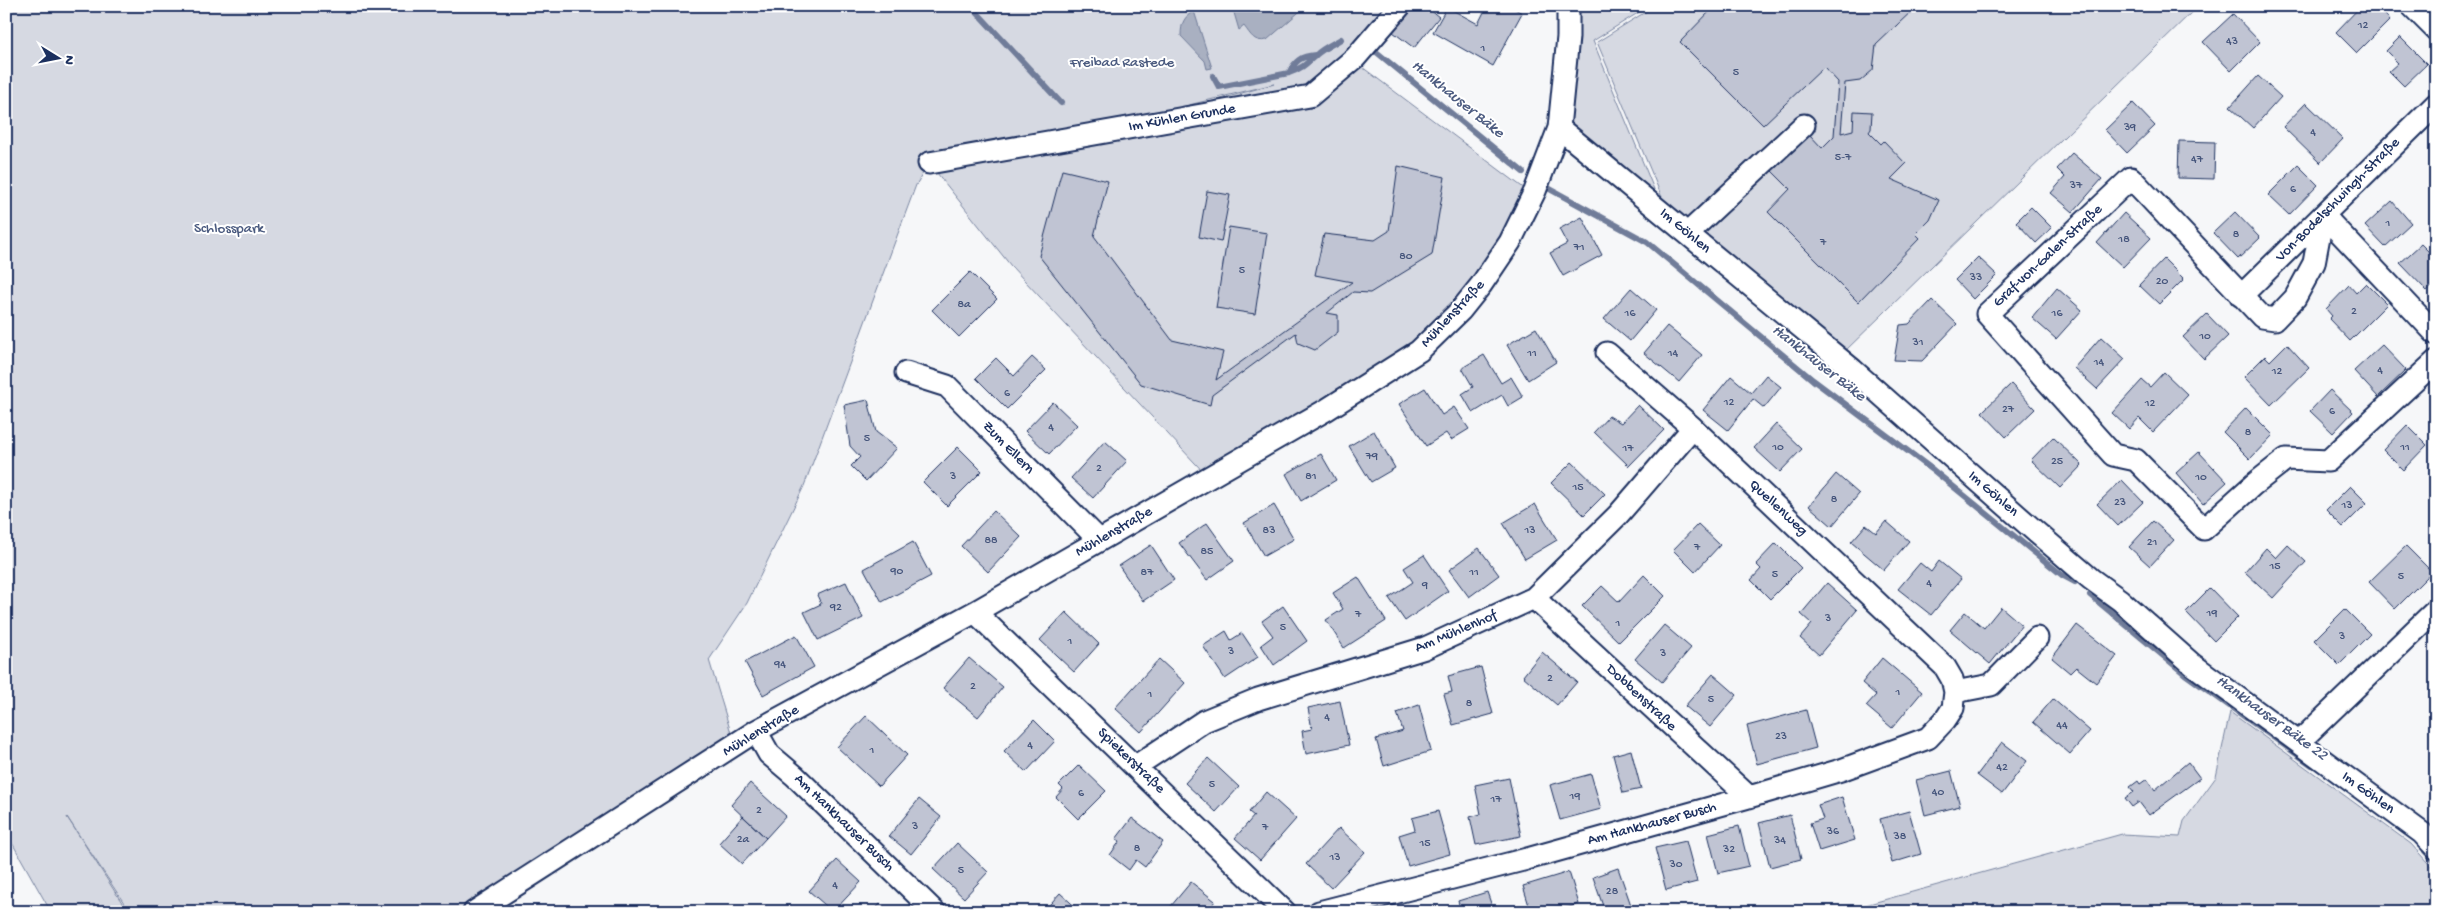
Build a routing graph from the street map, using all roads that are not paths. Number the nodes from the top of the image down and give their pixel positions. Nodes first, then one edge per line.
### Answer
1 (1400, 6) edge
2 (1568, 6) edge
3 (2412, 6) edge
4 (2436, 30) edge
5 (2436, 104) edge
6 (1804, 125) dead end
7 (1560, 128) junction
8 (929, 162) dead end
9 (2323, 215) junction
10 (1688, 233) junction
11 (2241, 296) junction
12 (2436, 334) edge
13 (1607, 353) dead end
14 (2436, 361) edge
15 (906, 373) dead end
16 (1693, 428) junction
17 (1099, 540) junction
18 (1534, 598) junction
19 (2436, 610) edge
20 (975, 612) junction
21 (2037, 638) dead end
22 (1955, 692) junction
23 (756, 731) junction
24 (2299, 742) junction
25 (1136, 766) junction
26 (1749, 797) junction
27 (2436, 848) edge
28 (474, 912) edge
29 (935, 912) edge
30 (1285, 912) edge
31 (1319, 912) edge

1 - 8 street, Im Kühlen Grunde
2 - 7 street, Mühlenstraße
3 - 4 street
5 - 9 street, Von-Bodelschwingh-Straße
6 - 10 street
7 - 10 street, Im Göhlen
7 - 17 street, Mühlenstraße
9 - 11 street, Von-Bodelschwingh-Straße
9 - 11 street, Graf-von-Galen-Straße
9 - 12 street
10 - 24 street, Im Göhlen
11 - 14 street, Graf-von-Galen-Straße
13 - 16 street, Quellenweg
15 - 17 street, Zum Ellern
16 - 18 street, Am Mühlenhof
16 - 22 street, Quellenweg
17 - 20 street, Mühlenstraße
18 - 25 street, Am Mühlenhof
18 - 26 street, Dobbenstraße
19 - 24 street
20 - 23 street, Mühlenstraße
20 - 25 street, Spiekerstraße
21 - 22 street
22 - 26 street, Am Hankhauser Busch
23 - 28 street, Mühlenstraße
23 - 29 street, Am Hankhauser Busch
24 - 27 street, Im Göhlen
25 - 30 street, Spiekerstraße
26 - 31 street, Am Hankhauser Busch

